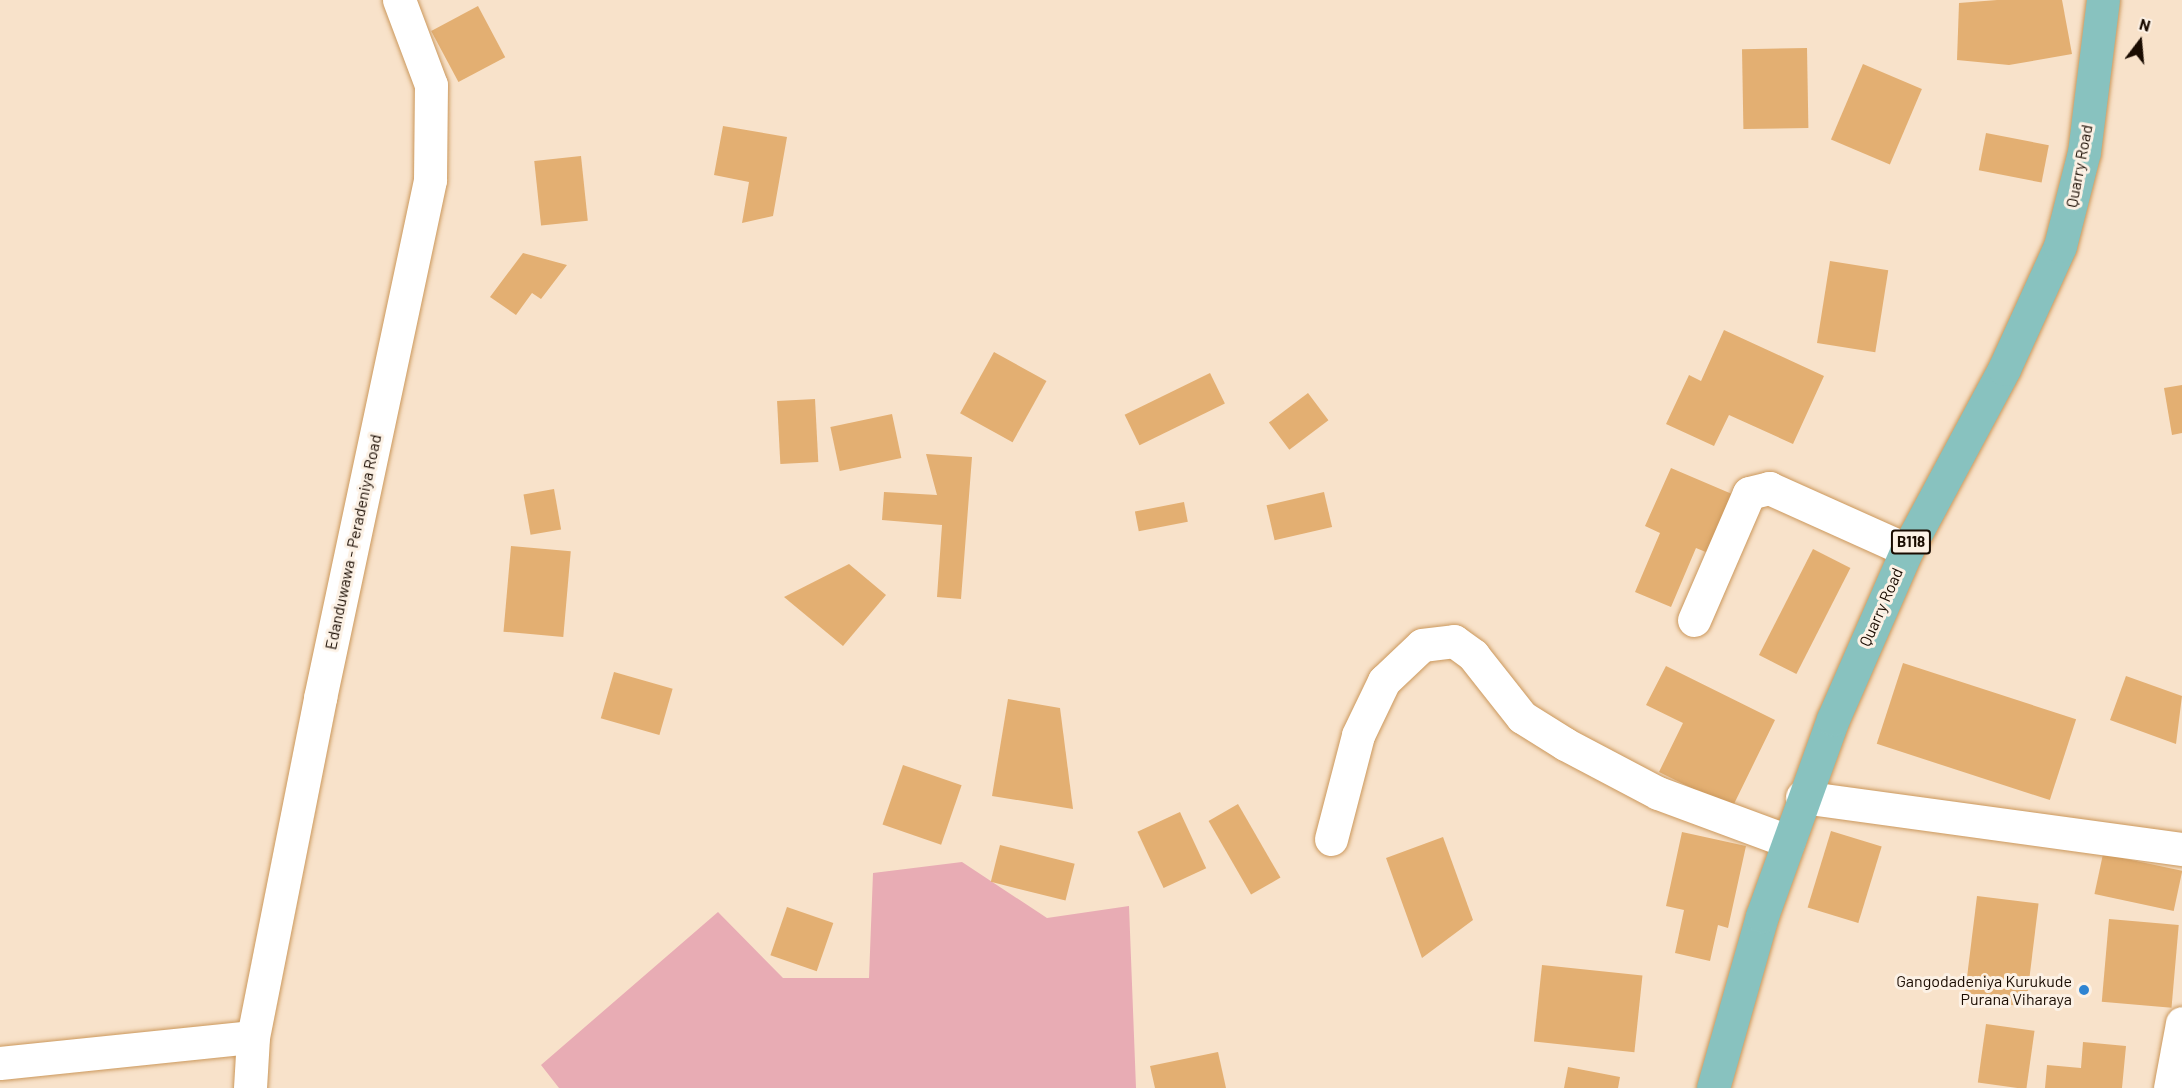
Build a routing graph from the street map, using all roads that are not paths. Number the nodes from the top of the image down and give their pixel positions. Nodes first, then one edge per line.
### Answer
1 (399, 0) edge
2 (2103, 0) edge
3 (1907, 550) junction
4 (1694, 620) dead end
5 (1802, 797) junction
6 (1331, 839) dead end
7 (1788, 841) junction
8 (2182, 849) edge
9 (2182, 1023) edge
10 (254, 1037) junction
11 (0, 1063) edge
12 (250, 1088) edge
13 (1713, 1088) edge
14 (2170, 1088) edge

1 - 10 street, Edanduwawa - Peradeniya Road
2 - 3 main road, Quarry Road / B118
3 - 4 street
3 - 5 main road, Quarry Road / B118
5 - 7 main road, Quarry Road / B118
5 - 8 street
6 - 7 street
7 - 13 main road, Quarry Road / B118
9 - 14 street
10 - 11 street
10 - 12 street, Edanduwawa - Peradeniya Road

